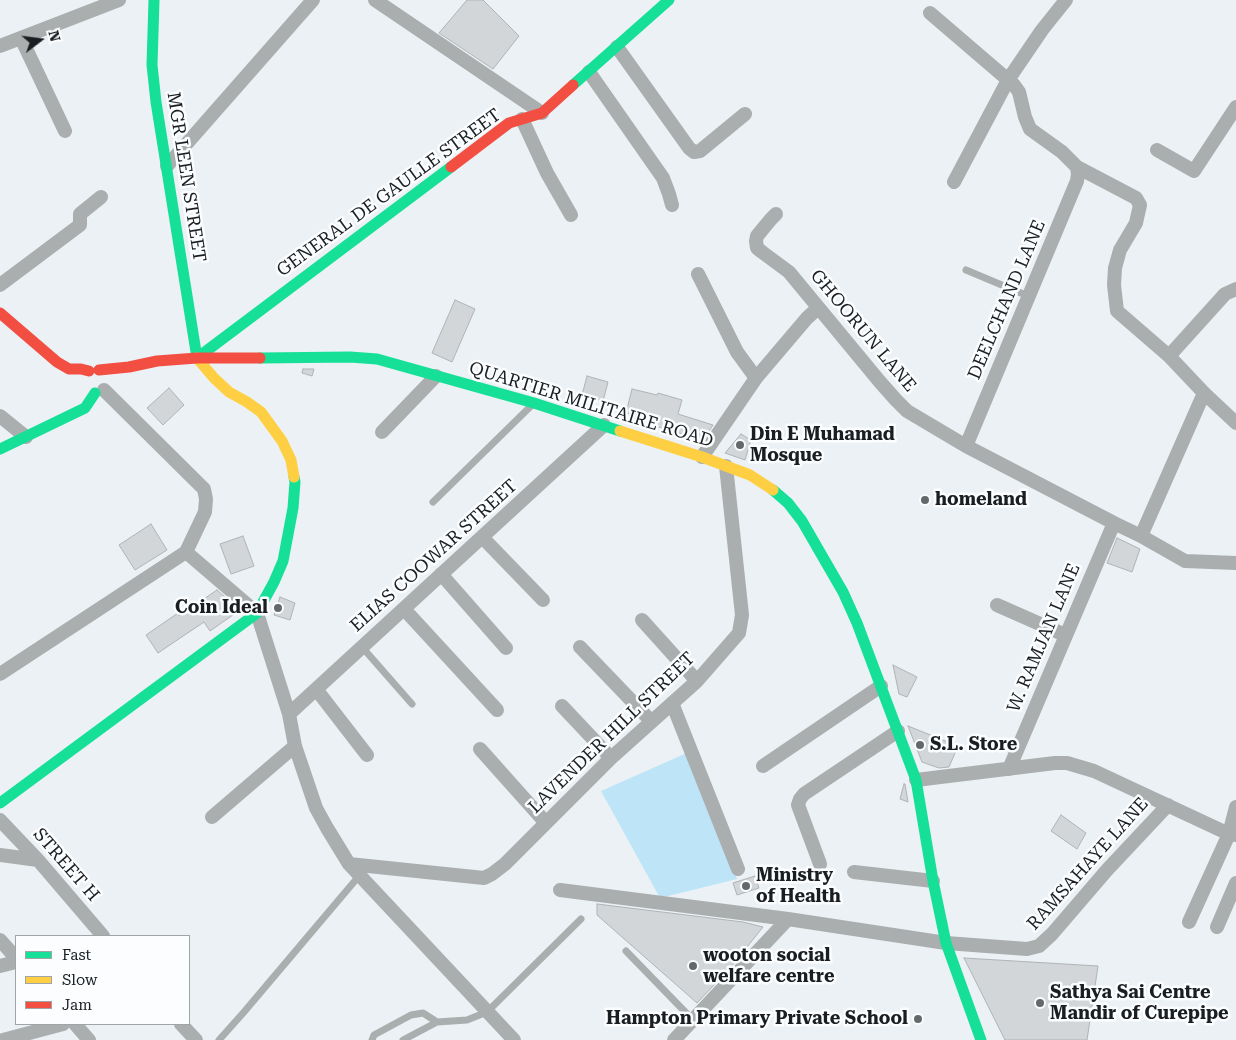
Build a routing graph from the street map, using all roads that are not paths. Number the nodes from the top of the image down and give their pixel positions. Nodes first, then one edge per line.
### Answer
1 (119, 0) edge
2 (154, 0) edge
3 (313, 0) edge
4 (375, 0) edge
5 (669, 0) edge
6 (1066, 0) edge
7 (930, 13) dead end
8 (21, 38) junction
9 (0, 46) edge
10 (617, 47) junction
11 (589, 72) junction
12 (1008, 80) junction
13 (1236, 107) edge
14 (542, 113) junction
15 (745, 114) dead end
16 (522, 119) junction
17 (65, 131) dead end
18 (1157, 150) dead end
19 (167, 166) junction
20 (1077, 167) junction
21 (954, 182) dead end
22 (101, 197) dead end
23 (672, 205) dead end
24 (776, 214) dead end
25 (571, 215) dead end
26 (966, 270) dead end
27 (698, 274) dead end
28 (0, 284) edge
29 (1236, 289) edge
30 (1028, 296) junction
31 (818, 308) junction
32 (0, 313) edge
33 (1169, 356) junction
34 (197, 358) junction
35 (129, 367) junction
36 (436, 376) junction
37 (756, 378) junction
38 (95, 382) junction
39 (1204, 393) junction
40 (534, 403) junction
41 (0, 416) edge
42 (1236, 423) edge
43 (604, 426) junction
44 (382, 432) dead end
45 (26, 437) junction
46 (966, 446) junction
47 (0, 448) edge
48 (702, 457) junction
49 (726, 466) junction
50 (433, 502) dead end
51 (1114, 523) junction
52 (1142, 536) junction
53 (482, 537) junction
54 (186, 552) junction
55 (1236, 563) edge
56 (441, 574) junction
57 (542, 600) dead end
58 (997, 605) dead end
59 (404, 609) junction
60 (257, 613) junction
61 (642, 620) dead end
62 (1065, 635) junction
63 (362, 647) junction
64 (580, 647) dead end
65 (506, 648) dead end
66 (0, 674) edge
67 (697, 681) junction
68 (882, 686) junction
69 (316, 689) junction
70 (672, 703) junction
71 (412, 704) dead end
72 (562, 706) dead end
73 (497, 710) dead end
74 (289, 714) junction
75 (651, 722) junction
76 (898, 731) junction
77 (295, 746) junction
78 (480, 749) dead end
79 (367, 755) dead end
80 (611, 758) junction
81 (763, 766) dead end
82 (1009, 769) junction
83 (916, 780) junction
84 (0, 803) edge
85 (1168, 805) junction
86 (1236, 807) edge
87 (212, 817) dead end
88 (0, 820) edge
89 (546, 823) junction
90 (1232, 835) edge
91 (0, 854) edge
92 (38, 860) junction
93 (349, 864) junction
94 (820, 864) dead end
95 (738, 869) dead end
96 (854, 872) dead end
97 (359, 876) junction
98 (933, 882) junction
99 (1236, 884) edge
100 (560, 890) dead end
101 (581, 919) dead end
102 (788, 919) junction
103 (1188, 922) dead end
104 (1217, 927) dead end
105 (102, 935) edge
106 (0, 940) edge
107 (946, 943) junction
108 (626, 951) dead end
109 (15, 957) edge
110 (15, 962) edge
111 (0, 966) edge
112 (487, 1012) junction
113 (693, 1020) junction
114 (437, 1022) junction
115 (59, 1025) edge
116 (75, 1025) edge
117 (182, 1025) edge
118 (3, 1040) edge
119 (89, 1040) edge
120 (196, 1040) edge
121 (218, 1040) edge
122 (372, 1040) edge
123 (403, 1040) edge
124 (514, 1040) edge
125 (674, 1040) edge
126 (981, 1040) edge

1 - 8 street
2 - 19 street, MGR LEEN STREET
3 - 19 street
4 - 14 street
5 - 10 street, GENERAL DE GAULLE STREET
6 - 12 street
7 - 12 street
8 - 9 street
8 - 17 street
10 - 11 street, GENERAL DE GAULLE STREET
10 - 15 street
11 - 14 street, GENERAL DE GAULLE STREET
11 - 23 street
12 - 20 street
12 - 21 street
13 - 18 street
14 - 16 street, GENERAL DE GAULLE STREET
16 - 25 street
16 - 34 street, GENERAL DE GAULLE STREET
19 - 34 street, MGR LEEN STREET
20 - 30 street, DEELCHAND LANE
20 - 33 street
22 - 28 street
24 - 31 street, GHOORUN LANE
26 - 30 lane
27 - 37 street
29 - 33 street
30 - 46 street, DEELCHAND LANE
31 - 37 street
31 - 46 street, GHOORUN LANE
32 - 38 street
33 - 39 street
34 - 35 street, QUARTIER MILITAIRE ROAD
34 - 36 street, QUARTIER MILITAIRE ROAD
34 - 60 street
35 - 38 street, QUARTIER MILITAIRE ROAD
35 - 38 street, QUARTIER MILITAIRE ROAD
36 - 40 street, QUARTIER MILITAIRE ROAD
36 - 44 street
37 - 48 street
38 - 45 street
38 - 54 street
39 - 42 street
39 - 52 street
40 - 43 street, QUARTIER MILITAIRE ROAD
40 - 50 lane
41 - 45 street
43 - 48 street, QUARTIER MILITAIRE ROAD
43 - 53 street, ELIAS COOWAR STREET
45 - 47 street
46 - 51 street, GHOORUN LANE
48 - 49 street, QUARTIER MILITAIRE ROAD
49 - 67 street, LAVENDER HILL STREET
49 - 68 street, QUARTIER MILITAIRE ROAD
51 - 52 street, GHOORUN LANE
51 - 62 street, W. RAMJAN LANE
52 - 55 street, GHOORUN LANE
53 - 56 street, ELIAS COOWAR STREET
53 - 57 street
54 - 60 street
54 - 66 street
56 - 59 street, ELIAS COOWAR STREET
56 - 65 street
58 - 62 street
59 - 63 street, ELIAS COOWAR STREET
59 - 73 street
60 - 74 street
60 - 84 street
61 - 67 street
62 - 82 street, W. RAMJAN LANE
63 - 69 street, ELIAS COOWAR STREET
63 - 71 lane
64 - 75 street
67 - 70 street, LAVENDER HILL STREET
68 - 76 street, QUARTIER MILITAIRE ROAD
68 - 81 street
69 - 74 street, ELIAS COOWAR STREET
69 - 79 street
70 - 75 street, LAVENDER HILL STREET
70 - 95 street
72 - 80 street
74 - 77 street
75 - 80 street, LAVENDER HILL STREET
76 - 83 street, QUARTIER MILITAIRE ROAD
76 - 94 street
77 - 87 street
77 - 93 street
78 - 89 street
80 - 89 street, LAVENDER HILL STREET
82 - 83 street
82 - 85 street
83 - 98 street, QUARTIER MILITAIRE ROAD
85 - 90 street
85 - 107 street, RAMSAHAYE LANE
86 - 90 street
88 - 92 street, STREET H
89 - 93 street, LAVENDER HILL STREET
90 - 103 street
91 - 92 street
92 - 105 street, STREET H
93 - 97 street
96 - 98 street
97 - 112 street
97 - 121 lane
98 - 107 street, QUARTIER MILITAIRE ROAD
99 - 104 street
100 - 102 street, RAMSAHAYE LANE
101 - 112 lane
102 - 107 street, RAMSAHAYE LANE
102 - 113 street
106 - 109 street
107 - 126 street, QUARTIER MILITAIRE ROAD
108 - 113 lane
110 - 111 street
112 - 114 lane
112 - 124 street
113 - 125 street
114 - 122 lane
114 - 123 lane
115 - 118 street
116 - 119 street
117 - 120 street

